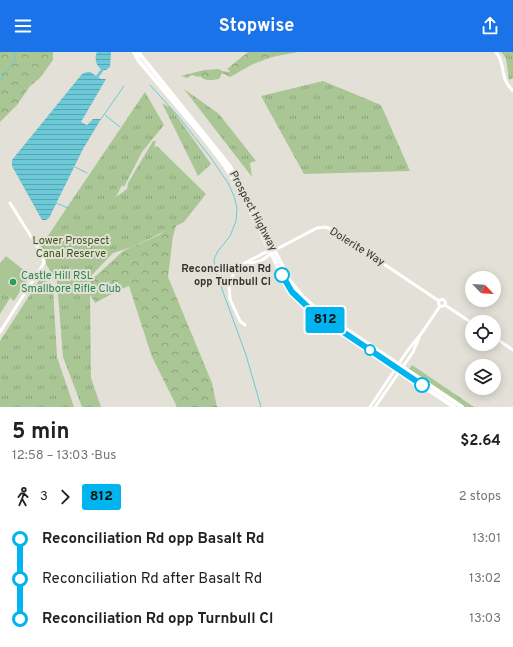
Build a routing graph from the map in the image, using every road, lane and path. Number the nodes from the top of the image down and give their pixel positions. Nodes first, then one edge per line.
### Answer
1 (134, 52) edge
2 (138, 52) edge
3 (496, 52) edge
4 (513, 90) edge
5 (10, 203) dead end
6 (272, 251) junction
7 (440, 301) junction
8 (445, 305) junction
9 (440, 306) junction
10 (465, 318) edge
11 (245, 325) dead end
12 (0, 332) edge
13 (501, 342) edge
14 (513, 350) edge
15 (399, 367) junction
16 (370, 407) edge
17 (375, 407) edge
18 (454, 407) edge
19 (462, 407) edge

1 - 6 main road, Prospect Highway
2 - 6 main road, Prospect Highway
3 - 4 street
5 - 12 street
6 - 7 street, Dolerite Way
6 - 11 street, Dolerite Way
6 - 15 main road, Prospect Highway
7 - 8 street
7 - 9 street
8 - 9 street
8 - 10 street
9 - 15 street
13 - 14 street
15 - 16 street
15 - 17 street
15 - 18 main road, Prospect Highway
15 - 19 main road, Prospect Highway

